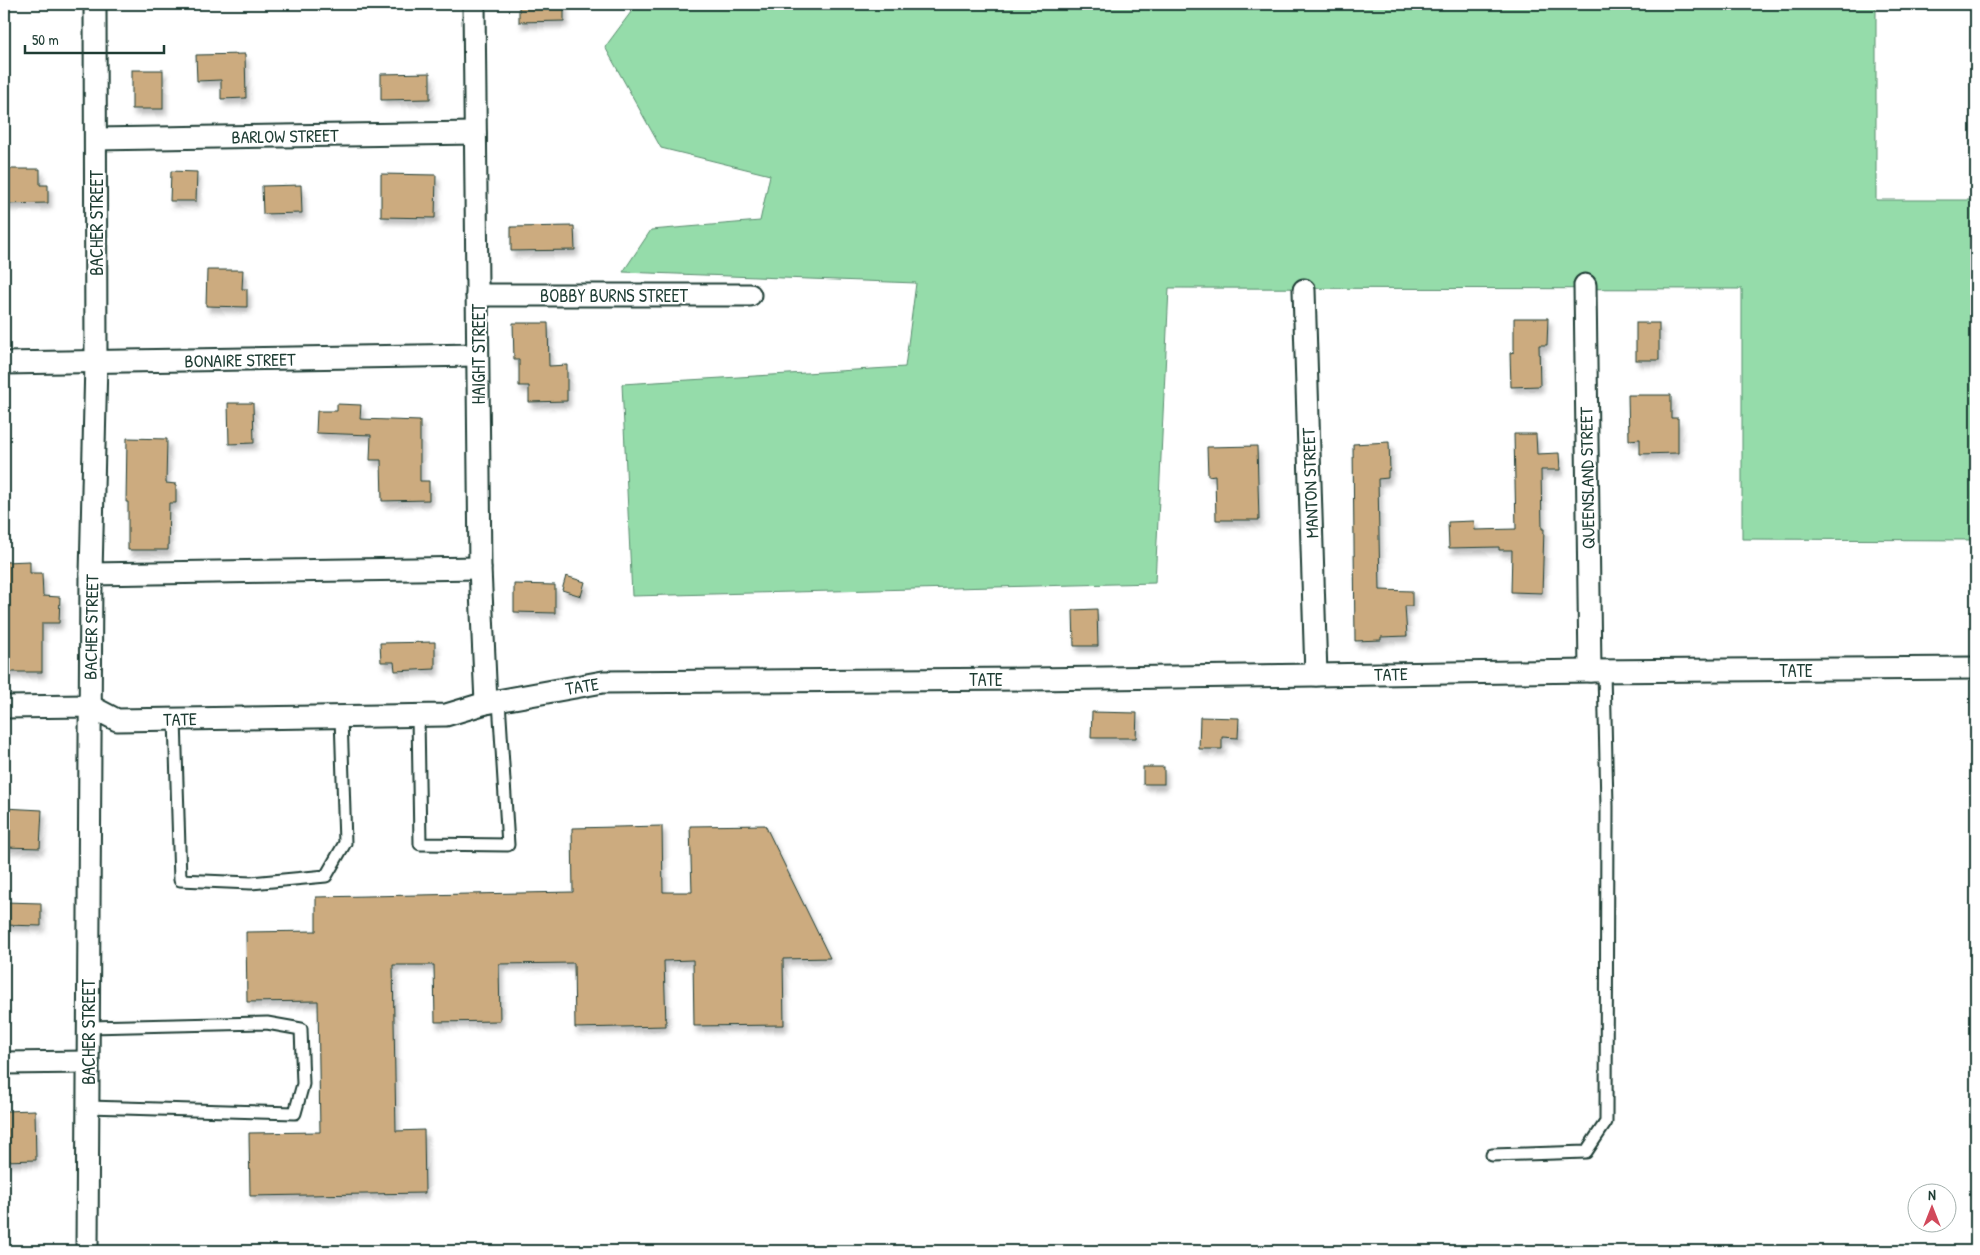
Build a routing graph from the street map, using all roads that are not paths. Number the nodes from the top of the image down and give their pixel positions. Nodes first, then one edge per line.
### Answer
1 (95, 4) edge
2 (474, 4) edge
3 (475, 133) junction
4 (96, 139) junction
5 (1585, 285) dead end
6 (1304, 290) dead end
7 (477, 295) junction
8 (750, 295) dead end
9 (477, 355) junction
10 (96, 362) junction
11 (4, 363) edge
12 (480, 568) junction
13 (92, 574) junction
14 (1976, 668) edge
15 (1597, 671) junction
16 (1316, 675) junction
17 (493, 702) junction
18 (90, 706) junction
19 (4, 707) edge
20 (418, 716) junction
21 (341, 717) junction
22 (175, 719) junction
23 (88, 1027) junction
24 (88, 1062) junction
25 (4, 1063) edge
26 (88, 1106) junction
27 (1492, 1155) dead end
28 (87, 1251) edge

1 - 4 street, BACHER STREET
2 - 3 street, HAIGHT STREET
3 - 4 street, BARLOW STREET
3 - 7 street, HAIGHT STREET
4 - 10 street, BACHER STREET
5 - 15 street, QUEENSLAND STREET
6 - 16 street, MANTON STREET
7 - 8 street, BOBBY BURNS STREET
7 - 9 street, HAIGHT STREET
9 - 10 street, BONAIRE STREET
9 - 12 street, HAIGHT STREET
10 - 11 street, BONAIRE STREET
10 - 13 street, BACHER STREET
12 - 13 street
12 - 17 street, HAIGHT STREET
13 - 18 street, BACHER STREET
14 - 15 street, TATE
15 - 16 street, TATE
15 - 27 lane
16 - 17 street, TATE
17 - 20 street, TATE
17 - 20 lane
18 - 19 street, TATE
18 - 22 street, TATE
18 - 23 street, BACHER STREET
20 - 21 street, TATE
21 - 22 street, TATE
21 - 22 lane
23 - 24 street, BACHER STREET
23 - 26 lane
24 - 25 street
24 - 26 street, BACHER STREET
26 - 28 street, BACHER STREET

